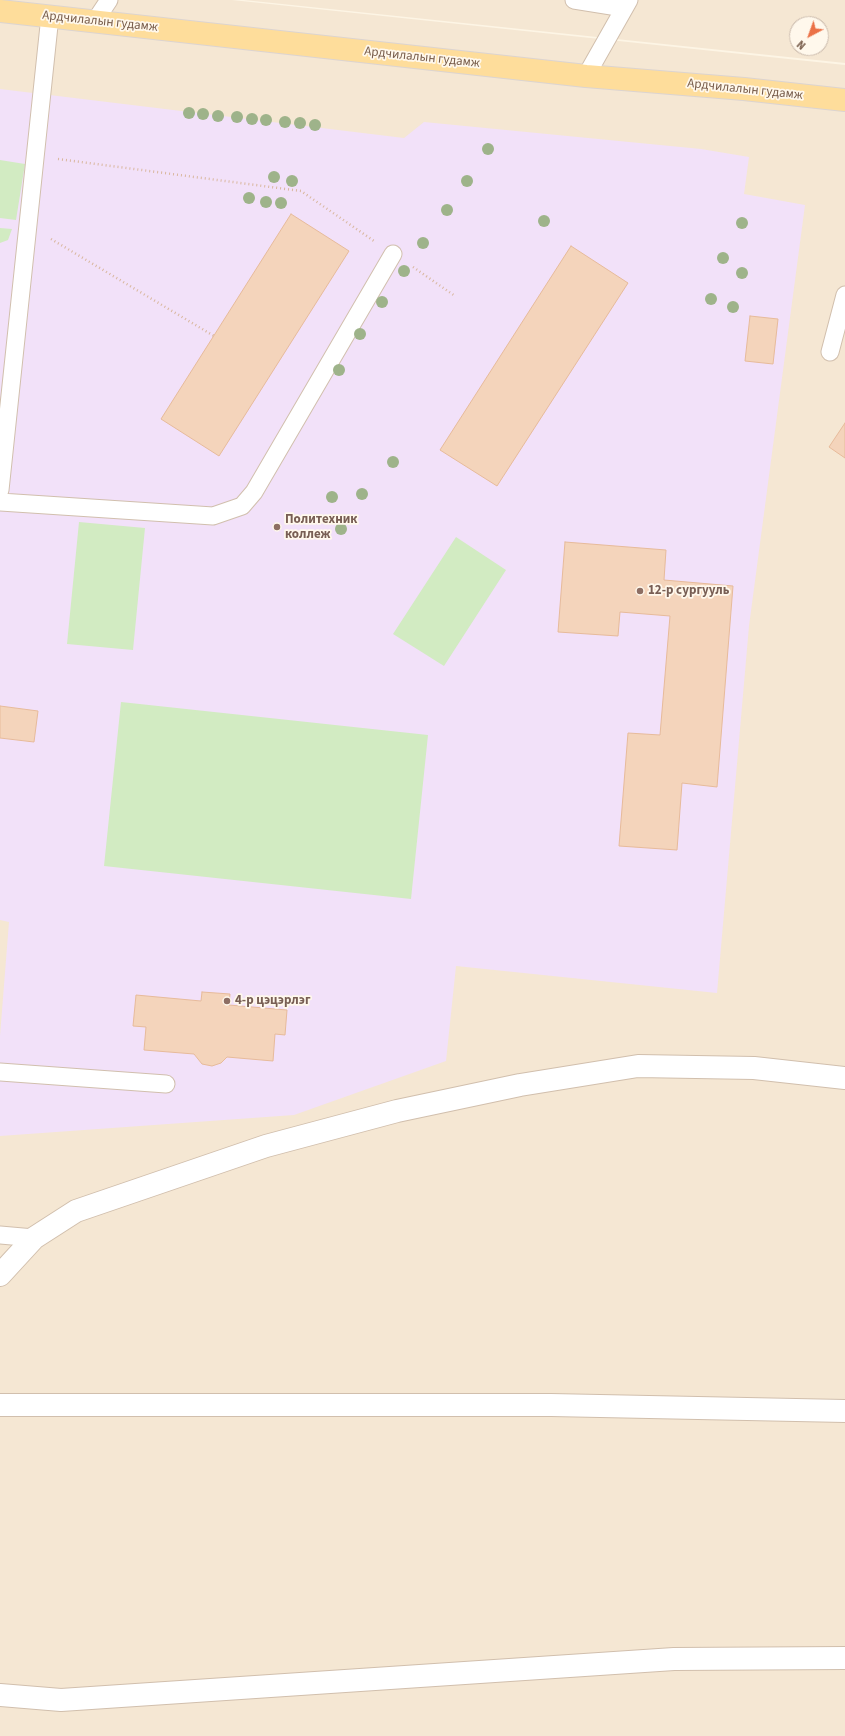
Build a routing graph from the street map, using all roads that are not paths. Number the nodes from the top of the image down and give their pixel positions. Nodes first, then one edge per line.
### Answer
1 (109, 0) edge
2 (574, 0) edge
3 (622, 3) edge
4 (0, 11) edge
5 (50, 16) junction
6 (95, 21) junction
7 (586, 76) junction
8 (845, 100) edge
9 (393, 254) road end
10 (845, 295) edge
11 (830, 352) dead end
12 (0, 490) edge
13 (0, 502) edge
14 (0, 1072) edge
15 (845, 1078) edge
16 (166, 1084) dead end
17 (0, 1235) edge
18 (34, 1238) junction
19 (0, 1276) edge
20 (0, 1405) edge
21 (845, 1411) edge
22 (845, 1658) edge
23 (0, 1695) edge

1 - 6 lane
2 - 3 lane
3 - 7 lane
4 - 5 main road, Ардчилалын гудамж
5 - 6 main road, Ардчилалын гудамж
5 - 12 lane
6 - 7 main road, Ардчилалын гудамж
7 - 8 main road, Ардчилалын гудамж
9 - 13 lane
10 - 11 lane
14 - 16 lane
15 - 18 street
17 - 18 lane
18 - 19 street
20 - 21 street
22 - 23 street

